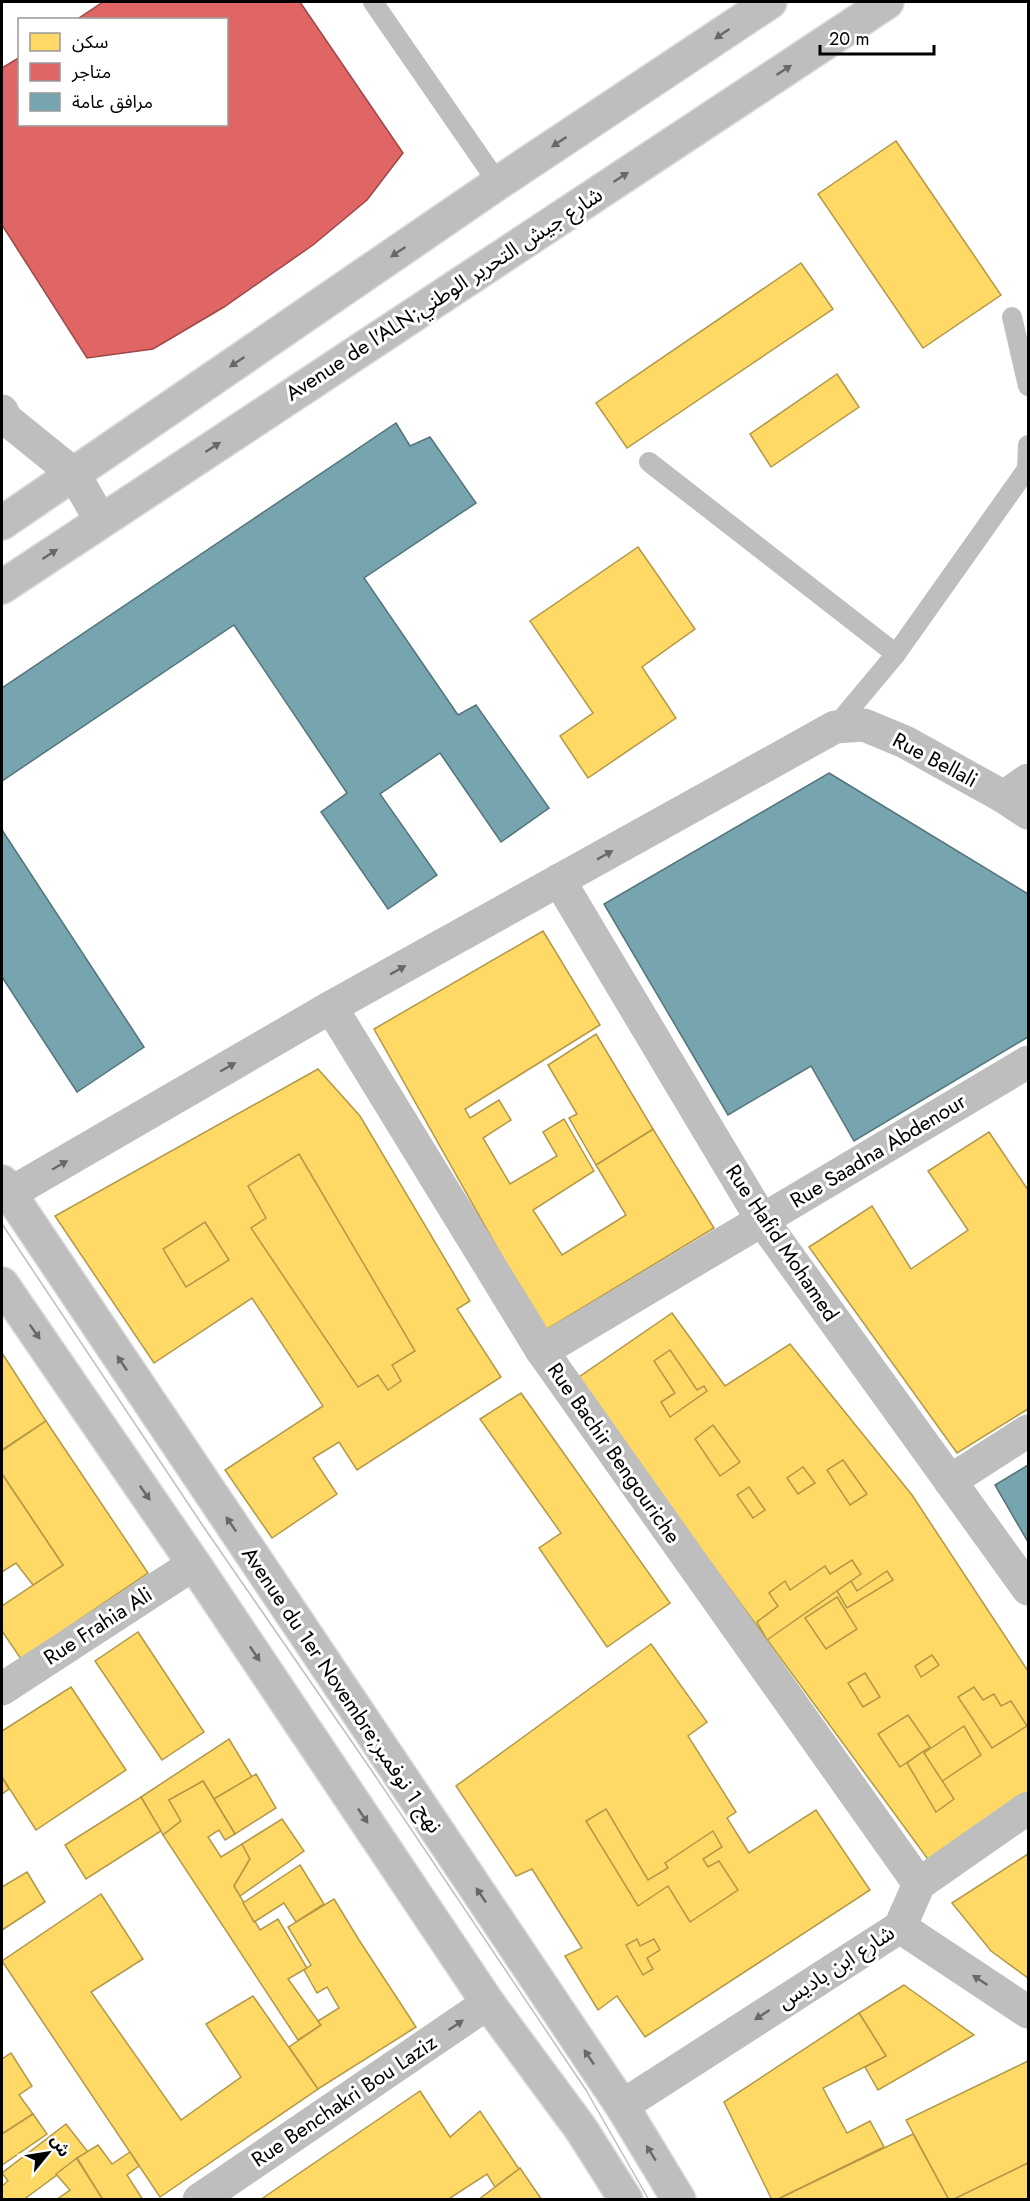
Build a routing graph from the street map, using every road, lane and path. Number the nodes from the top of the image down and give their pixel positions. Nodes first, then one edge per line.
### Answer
1 (373, 2) edge
2 (770, 2) edge
3 (887, 2) edge
4 (498, 183) junction
5 (1012, 317) dead end
6 (1029, 386) edge
7 (3, 417) edge
8 (1029, 445) edge
9 (649, 462) dead end
10 (74, 474) junction
11 (101, 521) junction
12 (2, 523) edge
13 (2, 586) edge
14 (896, 654) junction
15 (835, 727) junction
16 (1020, 797) edge
17 (559, 880) junction
18 (331, 1007) junction
19 (1029, 1062) edge
20 (5, 1188) edge
21 (762, 1220) junction
22 (2, 1284) edge
23 (542, 1351) junction
24 (1029, 1431) edge
25 (950, 1481) junction
26 (194, 1564) junction
27 (1029, 1589) edge
28 (2, 1689) edge
29 (1029, 1808) edge
30 (919, 1884) junction
31 (900, 1927) junction
32 (488, 2003) junction
33 (1029, 2012) edge
34 (622, 2106) junction
35 (672, 2195) edge
36 (199, 2199) edge
37 (626, 2199) edge

1 - 4 lane
2 -> 4 street
11 -> 3 street, Avenue de l'ALN;شارع جيش التحرير الوطني
4 -> 10 street
5 - 6 lane
7 - 10 street
8 - 14 lane
9 - 14 lane
10 - 11 street
10 - 12 street
13 -> 11 street, Avenue de l'ALN;شارع جيش التحرير الوطني
14 - 15 lane
15 - 16 street, Rue Bellali
17 -> 15 street
18 -> 17 street
17 - 21 street, Rue Hafid Mohamed
20 -> 18 street
18 - 23 street, Rue Bachir Bengouriche
19 - 21 street, Rue Saadna Abdenour
34 -> 20 street, Avenue du 1er Novembre;نهج 1 نوفمبر
21 - 23 street, Rue Saadna Abdenour
21 - 25 street, Rue Hafid Mohamed
22 -> 26 street
23 - 30 street, Rue Bachir Bengouriche
24 - 25 street
25 - 27 street, Rue Hafid Mohamed
26 - 28 street, Rue Frahia Ali
26 -> 32 street
29 - 30 street
30 - 31 street, شارع ابن باديس
33 -> 31 street
31 -> 34 street, شارع ابن باديس
36 -> 32 street, Rue Benchakri Bou Laziz
32 - 37 street
35 -> 34 street, Avenue du 1er Novembre;نهج 1 نوفمبر

